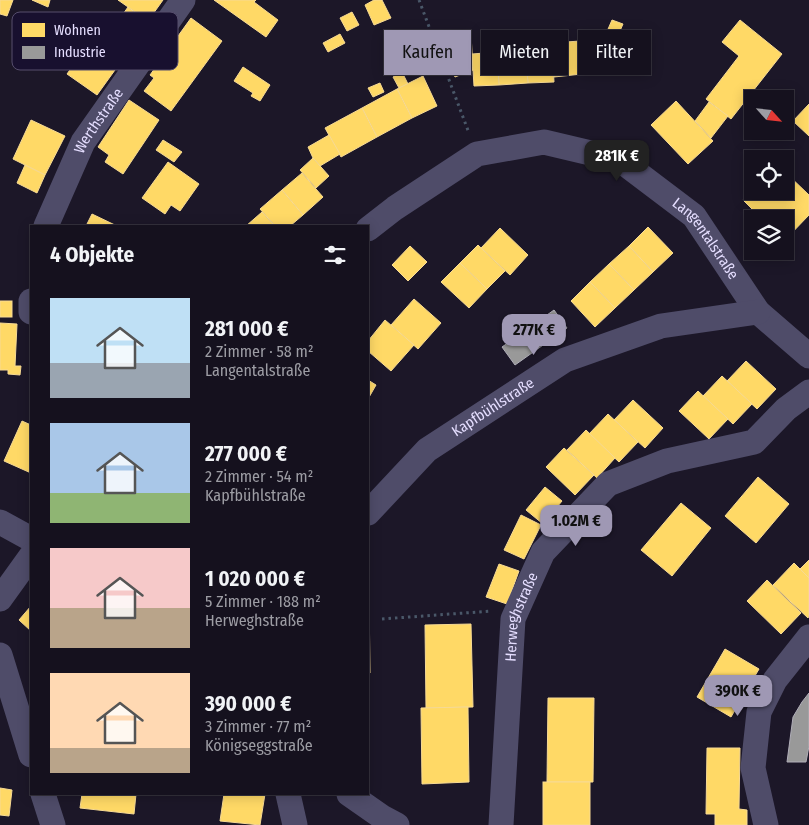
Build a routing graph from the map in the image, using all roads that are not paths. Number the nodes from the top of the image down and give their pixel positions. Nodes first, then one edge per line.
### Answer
1 (183, 0) edge
2 (175, 12) edge
3 (134, 70) edge
4 (46, 225) edge
5 (369, 228) edge
6 (758, 312) junction
7 (809, 356) edge
8 (809, 392) edge
9 (369, 512) edge
10 (0, 522) edge
11 (30, 538) edge
12 (30, 557) edge
13 (0, 599) edge
14 (809, 637) edge
15 (0, 655) edge
16 (30, 753) edge
17 (43, 795) edge
18 (288, 795) edge
19 (350, 795) edge
20 (53, 825) edge
21 (295, 825) edge
22 (397, 825) edge
23 (501, 825) edge
24 (766, 825) edge

1 - 2 street, Werthstraße
3 - 4 street, Werthstraße
5 - 6 street, Langentalstraße
6 - 7 street, Langentalstraße
6 - 9 street, Kapfbühlstraße
8 - 23 street, Herweghstraße
10 - 11 street
12 - 13 street
14 - 24 street
15 - 16 street
17 - 20 street
18 - 21 street
19 - 22 street

